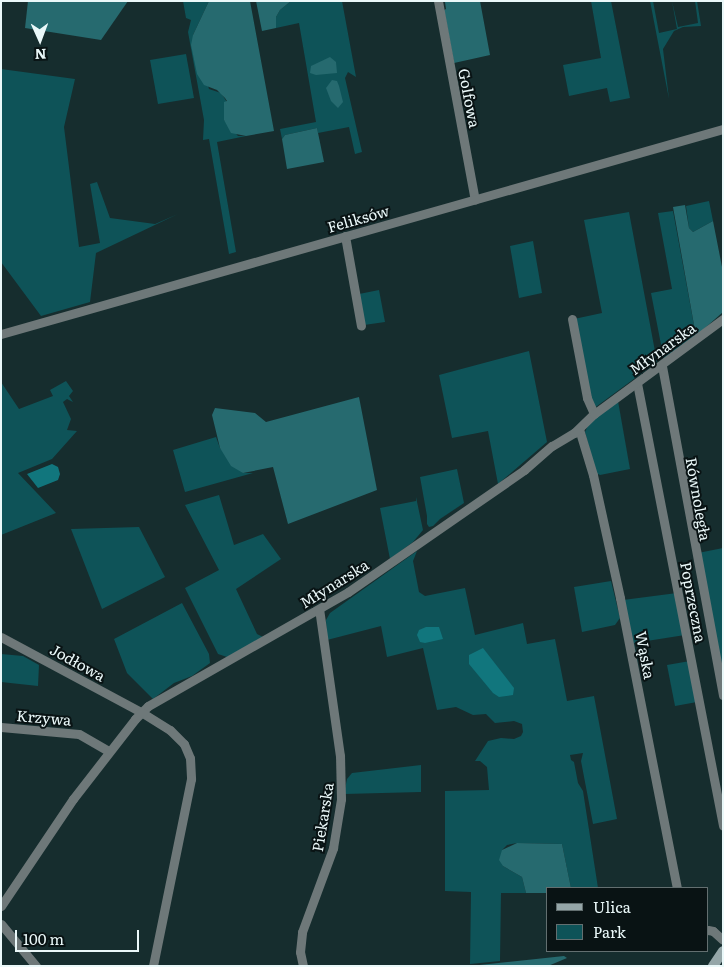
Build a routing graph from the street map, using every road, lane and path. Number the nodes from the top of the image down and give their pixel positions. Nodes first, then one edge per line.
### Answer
1 (438, 1) edge
2 (723, 129) edge
3 (475, 200) junction
4 (345, 236) junction
5 (572, 319) dead end
6 (723, 319) edge
7 (361, 326) dead end
8 (1, 334) edge
9 (662, 366) junction
10 (637, 384) junction
11 (594, 414) junction
12 (579, 428) junction
13 (319, 609) junction
14 (1, 636) edge
15 (723, 694) edge
16 (141, 712) junction
17 (1, 727) edge
18 (109, 751) junction
19 (723, 826) edge
20 (677, 887) edge
21 (1, 906) edge
22 (1, 924) edge
23 (709, 930) edge
24 (723, 940) edge
25 (723, 952) edge
26 (36, 966) edge
27 (153, 966) edge
28 (303, 966) edge
29 (713, 966) edge

1 - 3 street, Golfowa
2 - 3 street, Feliksów
3 - 4 street, Feliksów
4 - 7 street
4 - 8 street, Feliksów
5 - 11 street
6 - 9 street, Młynarska
9 - 10 street, Młynarska
9 - 15 street, Równoległa
10 - 11 street, Młynarska
10 - 19 street, Poprzeczna
11 - 12 street, Młynarska
12 - 13 street, Młynarska
12 - 20 street, Wąska
13 - 16 street, Młynarska
13 - 28 street, Piekarska
14 - 16 street, Jodłowa
16 - 18 street, Młynarska
16 - 27 street, Jodłowa
17 - 18 street, Krzywa
18 - 21 street, Młynarska
22 - 26 street
23 - 24 street
25 - 29 main road

